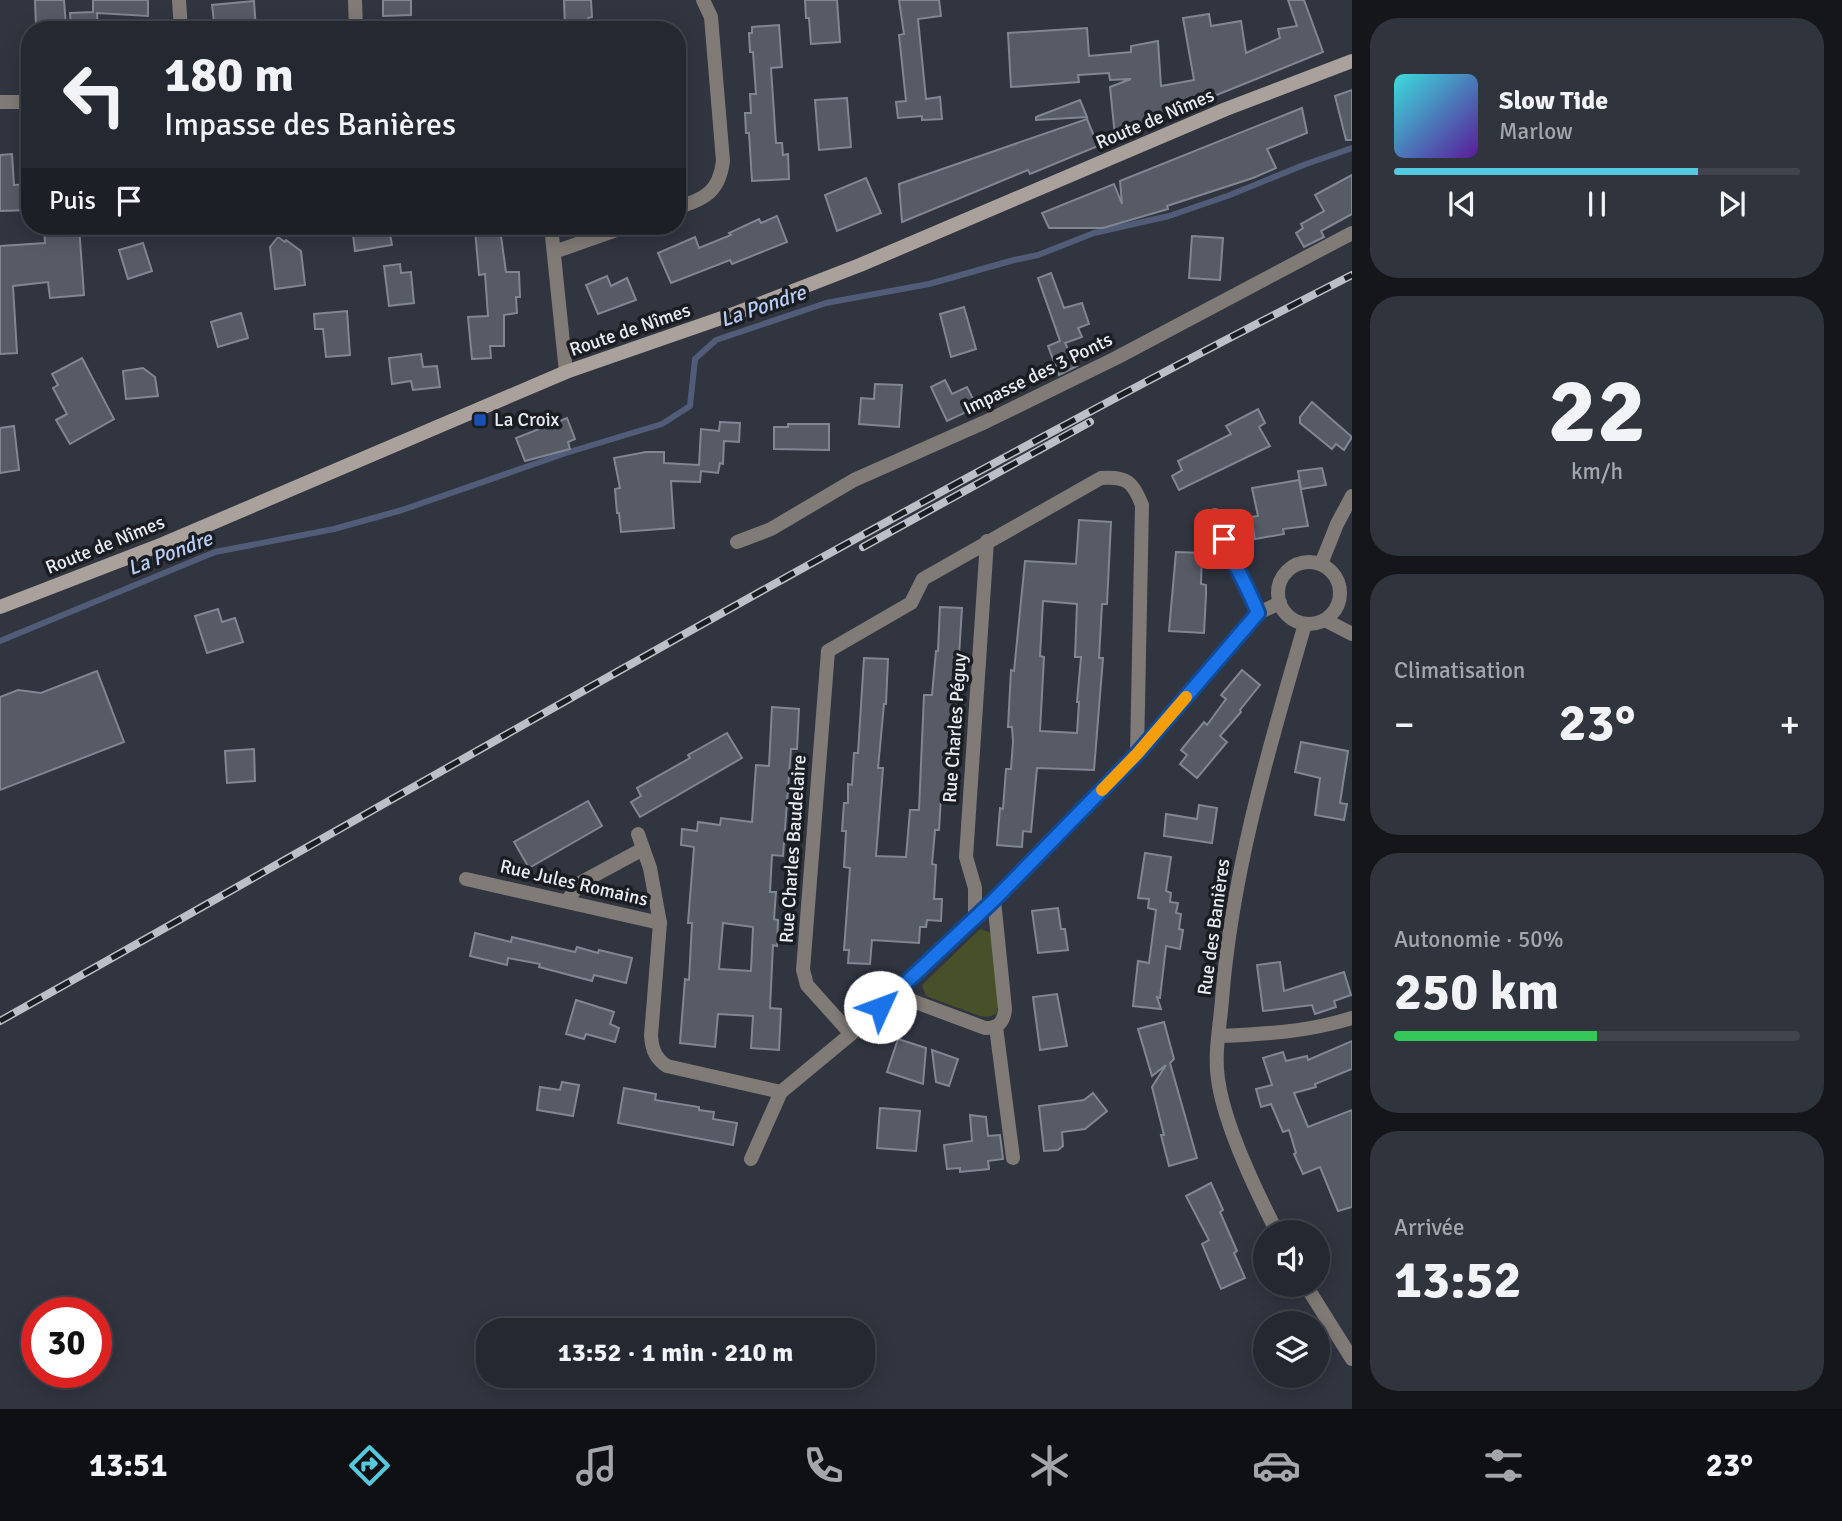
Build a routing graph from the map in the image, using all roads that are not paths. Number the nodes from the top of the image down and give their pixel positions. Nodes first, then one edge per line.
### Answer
1 (179, 0) edge
2 (355, 0) edge
3 (703, 0) edge
4 (180, 21) edge
5 (356, 21) edge
6 (1352, 61) edge
7 (21, 102) edge
8 (0, 103) edge
9 (686, 205) edge
10 (1352, 233) edge
11 (552, 235) edge
12 (603, 235) edge
13 (554, 253) junction
14 (566, 372) junction
15 (1352, 496) edge
16 (1215, 515) dead end
17 (987, 541) junction
18 (737, 542) dead end
19 (1321, 564) junction
20 (1280, 603) junction
21 (0, 607) edge
22 (1258, 613) junction
23 (1325, 620) junction
24 (1305, 624) junction
25 (1352, 634) edge
26 (1137, 754) junction
27 (638, 834) dead end
28 (643, 849) junction
29 (466, 878) dead end
30 (994, 900) junction
31 (567, 901) junction
32 (975, 916) junction
33 (660, 923) junction
34 (894, 994) junction
35 (1352, 1018) edge
36 (996, 1027) junction
37 (851, 1034) junction
38 (1219, 1036) junction
39 (781, 1093) junction
40 (1013, 1158) dead end
41 (751, 1159) dead end
42 (1271, 1220) edge
43 (1313, 1297) edge
44 (1352, 1359) edge

1 - 4 street
2 - 5 street
3 - 9 street
6 - 14 street, Route de Nîmes
7 - 8 street
10 - 18 street, Impasse des 3 Ponts
11 - 13 street
12 - 13 street
13 - 14 street
14 - 21 street, Route de Nîmes
15 - 19 street
16 - 22 street
17 - 26 street
17 - 32 street, Rue Charles Péguy
17 - 37 street, Rue Charles Baudelaire
19 - 20 street
19 - 23 street
20 - 22 street
20 - 24 street
22 - 26 street
23 - 24 street
23 - 25 street
24 - 38 street, Rue des Banières
26 - 30 street
27 - 28 street
28 - 31 street
28 - 33 street
29 - 31 street, Rue Jules Romains
30 - 32 street
30 - 36 street
31 - 33 street, Rue Jules Romains
32 - 34 street
33 - 39 street, Rue Jules Romains
34 - 36 street
34 - 37 street
35 - 38 street
36 - 40 street
37 - 39 street
38 - 42 street, Rue des Banières
39 - 41 street
43 - 44 street

